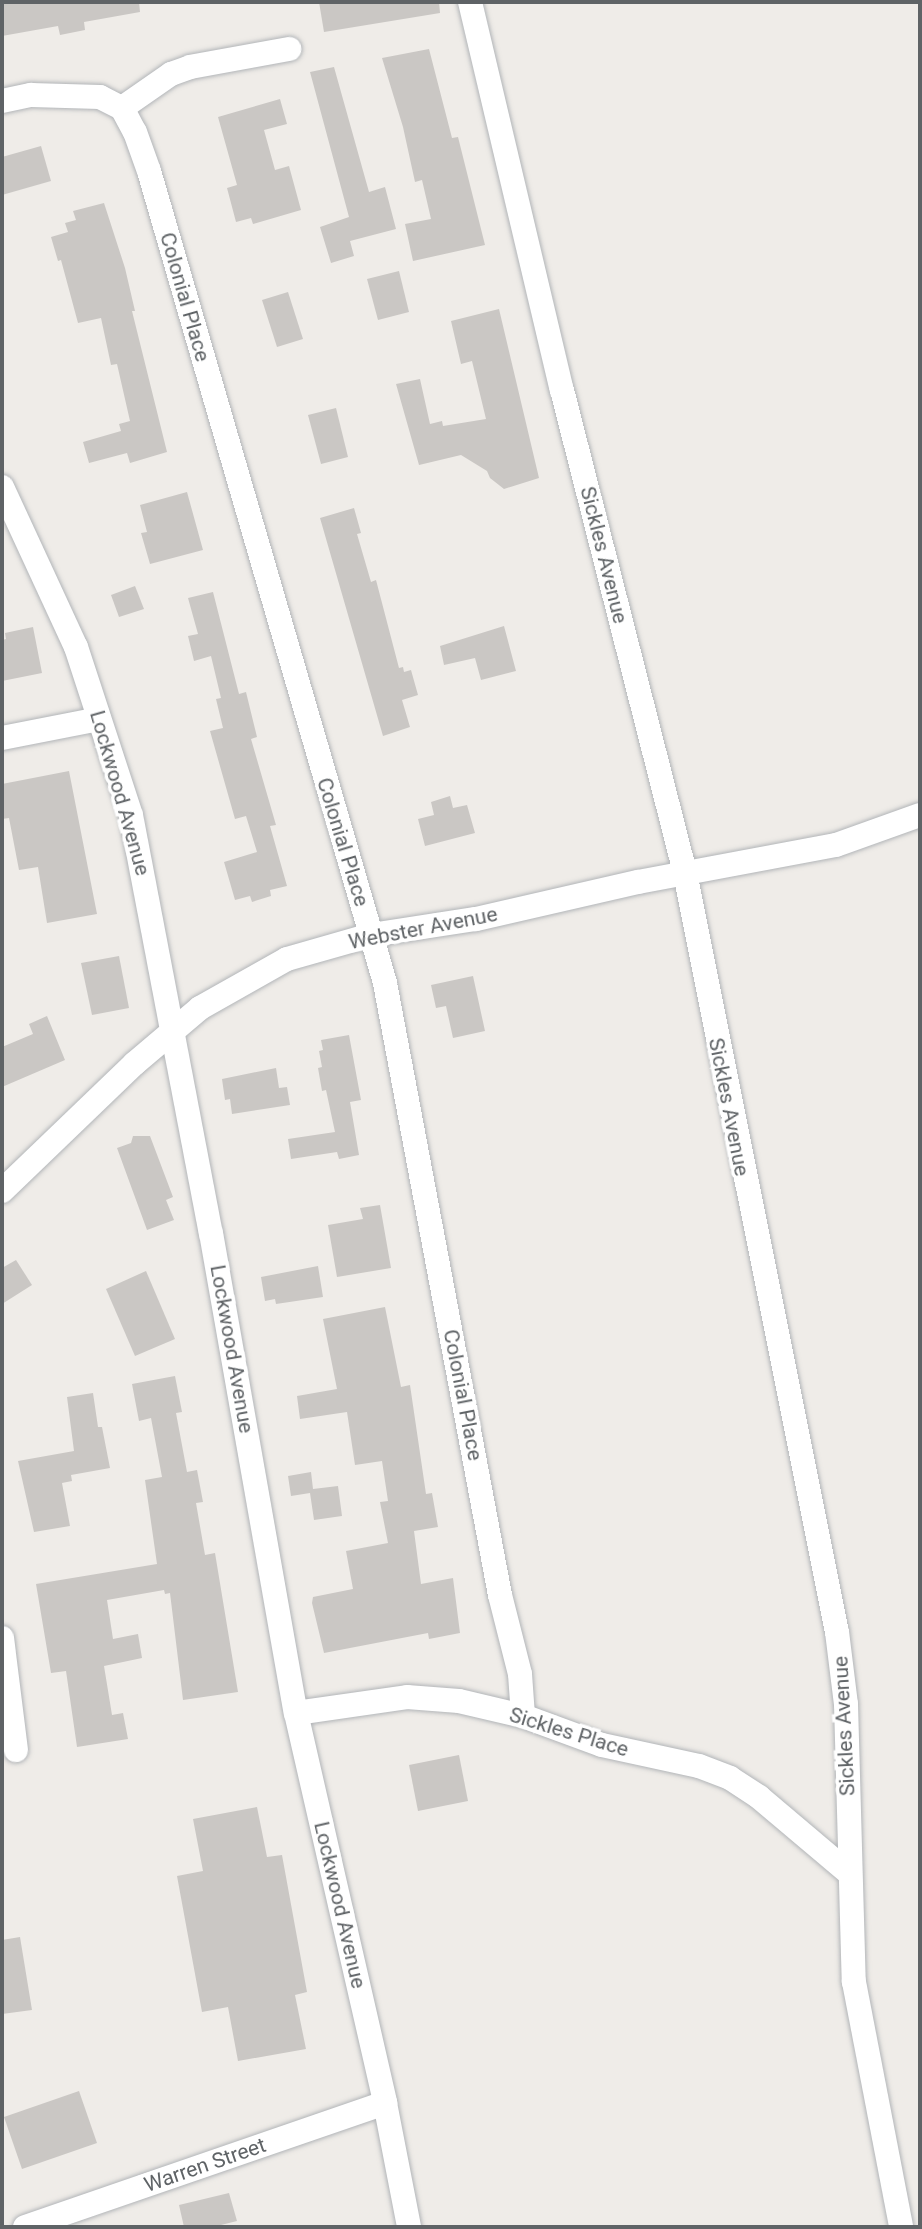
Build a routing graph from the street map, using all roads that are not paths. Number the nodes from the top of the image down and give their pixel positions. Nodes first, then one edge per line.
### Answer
1 (470, 2) edge
2 (289, 49) dead end
3 (2, 101) edge
4 (122, 108) junction
5 (2, 487) edge
6 (99, 719) junction
7 (2, 738) edge
8 (920, 815) edge
9 (685, 873) junction
10 (371, 935) junction
11 (171, 1031) junction
12 (2, 1191) edge
13 (2, 1638) edge
14 (296, 1713) junction
15 (523, 1716) junction
16 (16, 1750) dead end
17 (849, 1873) junction
18 (385, 2103) junction
19 (907, 2219) edge
20 (25, 2227) edge
21 (409, 2227) edge

1 - 9 street, Sickles Avenue
2 - 4 street
3 - 4 street
4 - 10 street, Colonial Place
5 - 6 street, Lockwood Avenue
6 - 7 street
6 - 11 street, Lockwood Avenue
8 - 9 street, Webster Avenue
9 - 10 street, Webster Avenue
9 - 17 street, Sickles Avenue
10 - 11 street, Webster Avenue
10 - 15 street, Colonial Place
11 - 12 street, Webster Avenue
11 - 14 street, Lockwood Avenue
13 - 16 street
14 - 15 street, Sickles Place
14 - 18 street, Lockwood Avenue
15 - 17 street, Sickles Place
17 - 19 street, Sickles Avenue
18 - 20 street, Warren Street
18 - 21 street, Lockwood Avenue

